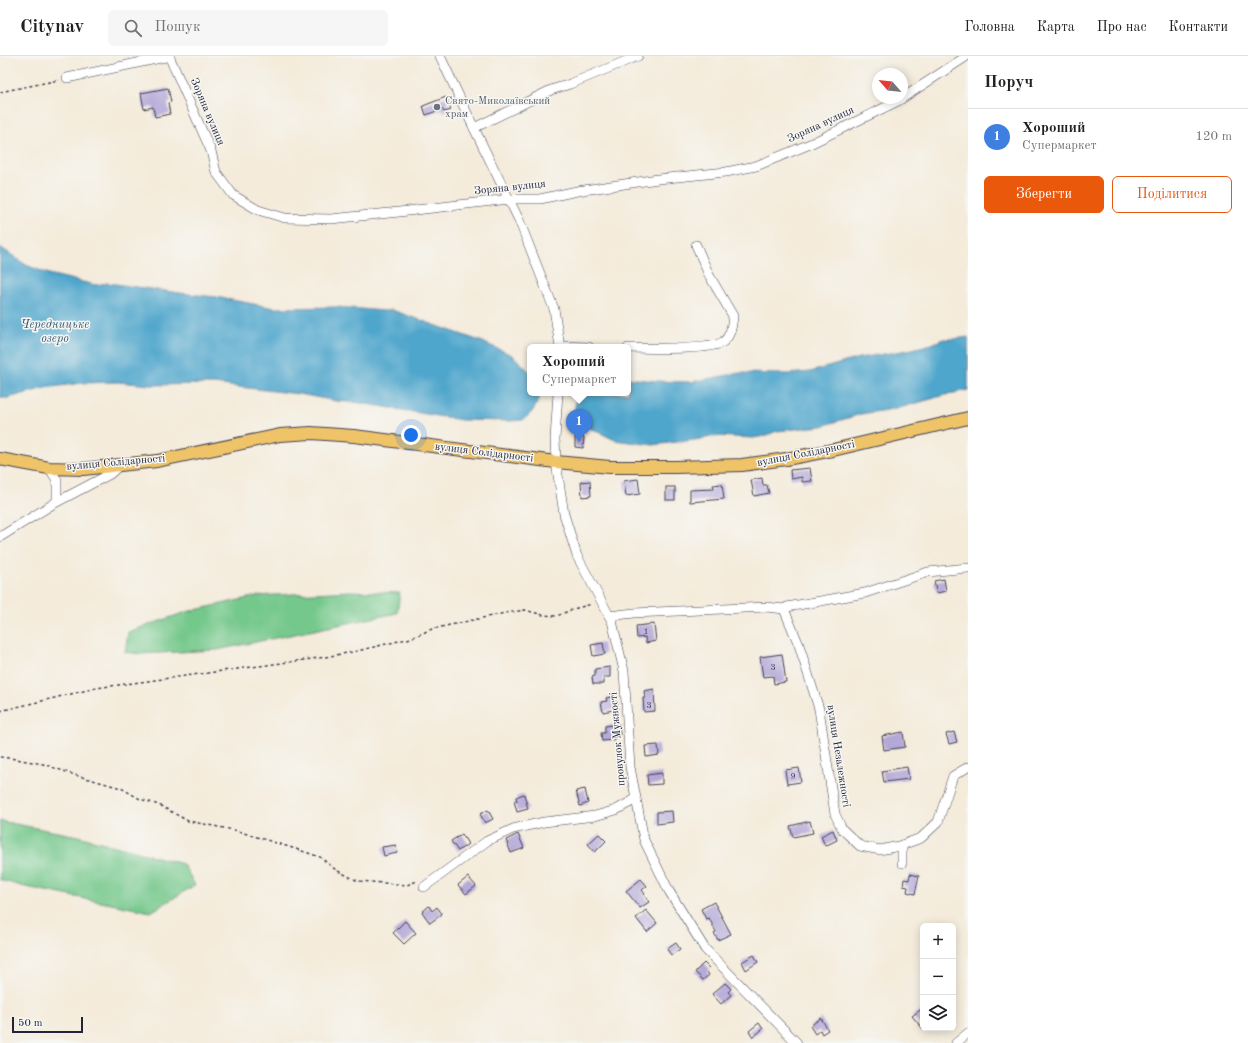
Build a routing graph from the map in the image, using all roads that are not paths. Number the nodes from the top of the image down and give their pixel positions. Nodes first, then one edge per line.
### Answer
1 (170, 56) edge
2 (440, 56) edge
3 (638, 56) edge
4 (967, 56) edge
5 (67, 78) road end
6 (474, 128) junction
7 (509, 199) junction
8 (696, 245) dead end
9 (560, 344) edge
10 (631, 348) edge
11 (558, 396) edge
12 (968, 418) edge
13 (0, 459) edge
14 (556, 462) junction
15 (120, 465) junction
16 (49, 468) junction
17 (57, 501) junction
18 (0, 537) edge
19 (968, 568) edge
20 (784, 609) junction
21 (610, 616) junction
22 (968, 767) edge
23 (636, 799) junction
24 (902, 845) junction
25 (902, 863) dead end
26 (421, 883) road end
27 (968, 1033) edge
28 (797, 1043) edge
29 (956, 1043) edge

1 - 5 street
1 - 7 street, Зоряна вулиця
2 - 6 street
3 - 6 street
4 - 7 street, Зоряна вулиця
6 - 7 street
7 - 9 street
8 - 10 street
11 - 14 street, провулок Мужності
12 - 14 main road, вулиця Солідарності
13 - 16 main road, вулиця Солідарності
14 - 15 main road, вулиця Солідарності
14 - 21 street, провулок Мужності
15 - 16 main road, вулиця Солідарності
15 - 17 street
16 - 17 street
17 - 18 street
19 - 20 street
20 - 21 street
20 - 24 street, вулиця Незалежності
21 - 23 street, провулок Мужності
22 - 24 street, вулиця Незалежності
23 - 26 street
23 - 28 street, провулок Мужності
24 - 25 street
27 - 29 street

